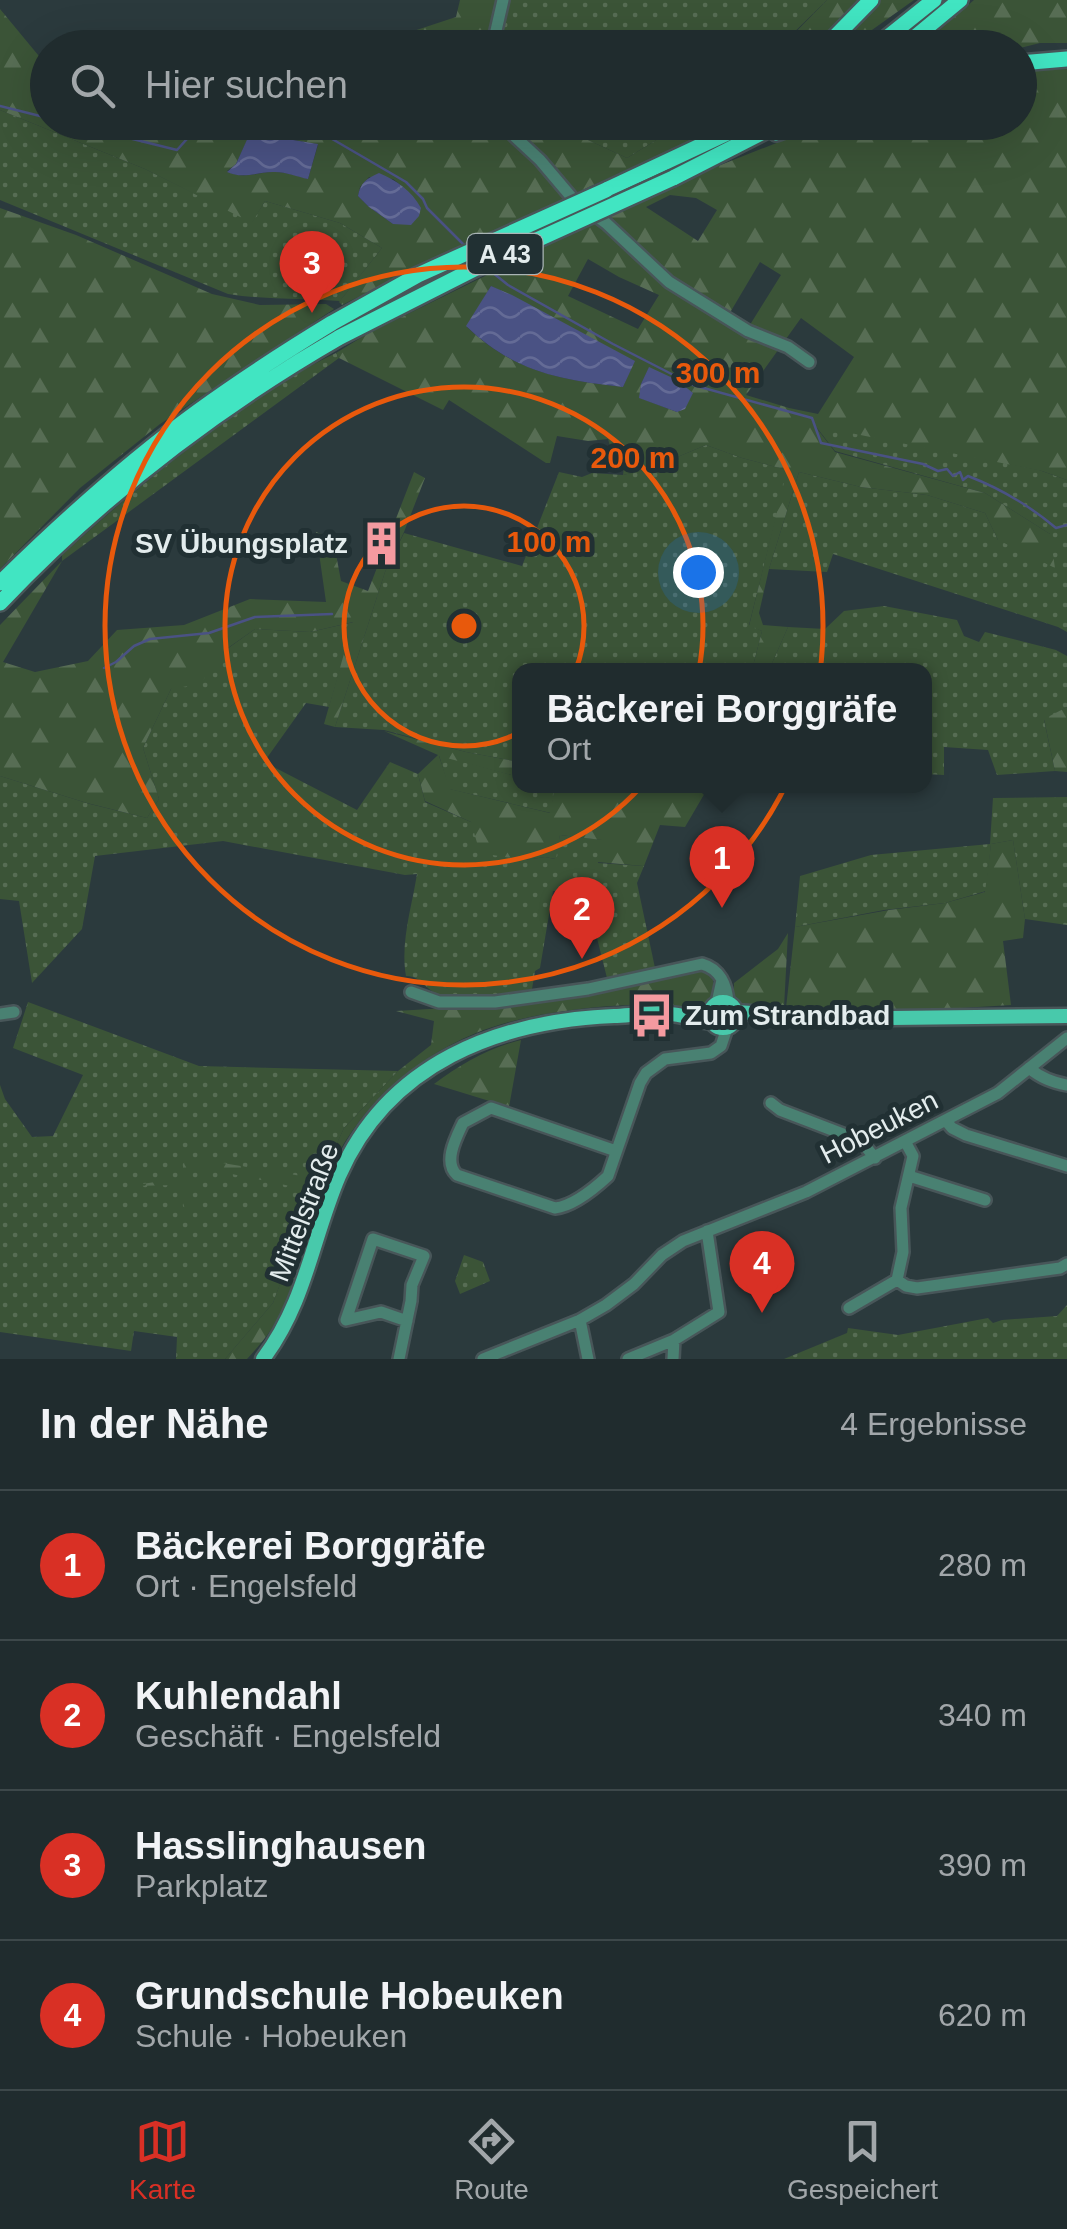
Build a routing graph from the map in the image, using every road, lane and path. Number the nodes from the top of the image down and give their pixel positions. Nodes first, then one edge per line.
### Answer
1 (503, 0) edge
2 (871, 0) edge
3 (934, 0) edge
4 (960, 0) edge
5 (496, 30) edge
6 (842, 30) edge
7 (896, 30) edge
8 (924, 30) edge
9 (1067, 59) edge
10 (1037, 62) edge
11 (518, 140) edge
12 (700, 140) edge
13 (713, 140) edge
14 (751, 140) edge
15 (755, 140) edge
16 (744, 144) junction
17 (666, 162) junction
18 (336, 330) junction
19 (809, 362) dead end
20 (0, 582) edge
21 (0, 604) edge
22 (410, 992) dead end
23 (14, 1012) dead end
24 (0, 1014) edge
25 (723, 1016) junction
26 (1067, 1016) edge
27 (1067, 1029) edge
28 (1063, 1040) edge
29 (1029, 1068) junction
30 (1067, 1085) edge
31 (771, 1103) dead end
32 (946, 1121) junction
33 (906, 1142) junction
34 (616, 1151) junction
35 (874, 1158) junction
36 (1067, 1166) edge
37 (910, 1176) junction
38 (986, 1200) dead end
39 (707, 1231) junction
40 (1067, 1264) edge
41 (897, 1280) junction
42 (849, 1308) dead end
43 (580, 1320) junction
44 (407, 1321) junction
45 (674, 1340) junction
46 (263, 1359) edge
47 (399, 1359) edge
48 (483, 1359) edge
49 (588, 1359) edge
50 (628, 1359) edge
51 (673, 1359) edge

1 - 5 street
2 - 6 highway
3 - 7 highway
4 - 8 highway
9 - 10 highway
11 - 19 street
12 - 17 highway
13 - 17 highway, A 43
14 - 16 highway, A 43
15 - 16 highway
16 - 18 highway, A 43, bridge
17 - 18 highway, A 43, bridge
18 - 20 highway, A 43
18 - 21 highway, A 43
22 - 25 street
23 - 24 street
25 - 26 main road, Mittelstraße
25 - 34 street
25 - 46 main road, Mittelstraße
27 - 28 street, Hobeuken
28 - 29 street, Hobeuken
29 - 30 street
29 - 32 street, Hobeuken
31 - 35 street
32 - 33 street, Hobeuken
32 - 36 street
33 - 35 street, Hobeuken
33 - 37 street
34 - 34 street
35 - 39 street, Hobeuken
37 - 38 street
37 - 41 street
39 - 43 street, Hobeuken
39 - 45 street
40 - 41 street
41 - 42 street
43 - 48 street, Hobeuken
43 - 49 street
44 - 44 street
44 - 47 street
45 - 50 street
45 - 51 street

